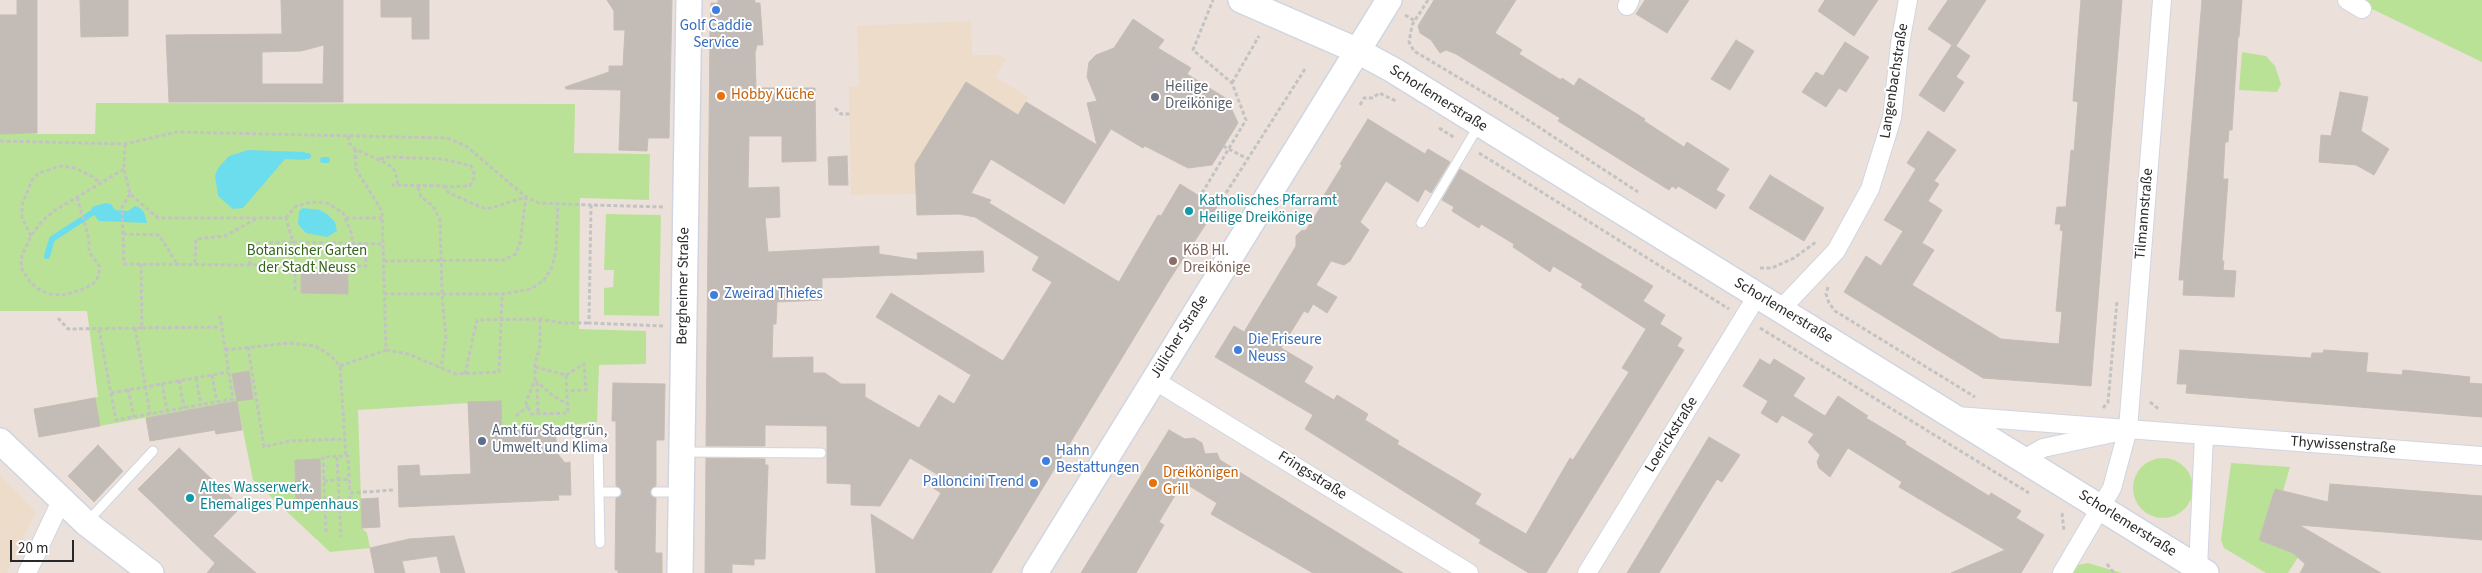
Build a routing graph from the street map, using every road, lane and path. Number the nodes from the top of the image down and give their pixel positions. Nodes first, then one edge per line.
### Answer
1 (689, 0) edge
2 (1213, 0) edge
3 (1241, 0) edge
4 (1389, 0) edge
5 (1428, 0) edge
6 (1908, 0) edge
7 (2162, 0) edge
8 (1259, 36) dead end
9 (1358, 51) junction
10 (1306, 69) dead end
11 (1232, 83) junction
12 (1360, 104) dead end
13 (1402, 105) dead end
14 (835, 108) dead end
15 (850, 114) dead end
16 (1480, 124) junction
17 (1434, 125) dead end
18 (348, 136) junction
19 (0, 141) edge
20 (125, 144) junction
21 (1467, 145) junction
22 (1223, 146) dead end
23 (355, 149) junction
24 (1229, 150) junction
25 (380, 159) junction
26 (1248, 159) junction
27 (124, 168) junction
28 (100, 183) junction
29 (392, 185) dead end
30 (398, 185) junction
31 (444, 186) junction
32 (418, 187) junction
33 (1202, 193) dead end
34 (130, 194) junction
35 (1644, 196) dead end
36 (78, 197) junction
37 (526, 197) junction
38 (558, 204) junction
39 (1219, 204) dead end
40 (591, 205) junction
41 (685, 207) junction
42 (258, 218) junction
43 (286, 218) junction
44 (346, 218) junction
45 (382, 218) junction
46 (1421, 223) dead end
47 (123, 234) junction
48 (32, 236) junction
49 (1822, 236) dead end
50 (293, 242) junction
51 (352, 244) junction
52 (365, 244) junction
53 (383, 244) junction
54 (384, 261) junction
55 (442, 261) junction
56 (195, 263) junction
57 (141, 264) junction
58 (177, 264) junction
59 (250, 265) junction
60 (295, 265) junction
61 (1755, 265) dead end
62 (295, 290) dead end
63 (384, 294) junction
64 (442, 294) junction
65 (502, 294) junction
66 (1757, 296) junction
67 (1780, 310) junction
68 (1834, 311) dead end
69 (220, 316) dead end
70 (58, 318) dead end
71 (1744, 318) junction
72 (500, 319) junction
73 (540, 319) junction
74 (589, 323) junction
75 (684, 326) junction
76 (220, 327) junction
77 (135, 328) junction
78 (142, 328) junction
79 (99, 329) junction
80 (248, 346) junction
81 (225, 350) junction
82 (386, 350) junction
83 (340, 366) junction
84 (535, 367) junction
85 (441, 368) junction
86 (228, 372) junction
87 (465, 374) junction
88 (212, 375) junction
89 (566, 375) junction
90 (196, 378) junction
91 (179, 380) junction
92 (1154, 380) junction
93 (536, 381) junction
94 (162, 384) junction
95 (145, 387) junction
96 (128, 390) junction
97 (567, 391) junction
98 (111, 392) junction
99 (1974, 397) dead end
100 (217, 402) junction
101 (567, 404) junction
102 (201, 405) junction
103 (528, 406) junction
104 (184, 408) junction
105 (167, 411) junction
106 (150, 414) junction
107 (538, 414) junction
108 (1953, 415) junction
109 (516, 416) dead end
110 (134, 417) junction
111 (2128, 429) junction
112 (2204, 435) junction
113 (345, 439) junction
114 (0, 442) edge
115 (598, 447) dead end
116 (153, 451) dead end
117 (682, 452) junction
118 (821, 453) dead end
119 (337, 456) junction
120 (346, 456) junction
121 (2482, 456) edge
122 (2024, 459) junction
123 (349, 479) junction
124 (324, 480) junction
125 (338, 480) junction
126 (394, 490) dead end
127 (599, 492) junction
128 (616, 492) dead end
129 (656, 492) dead end
130 (681, 492) junction
131 (350, 493) junction
132 (2030, 494) dead end
133 (61, 501) junction
134 (339, 503) junction
135 (325, 505) junction
136 (2102, 507) junction
137 (2055, 509) dead end
138 (2064, 514) dead end
139 (86, 523) junction
140 (326, 532) dead end
141 (341, 537) dead end
142 (600, 543) dead end
143 (2107, 564) dead end
144 (2202, 570) edge
145 (27, 573) edge
146 (151, 573) edge
147 (680, 573) edge
148 (1035, 573) edge
149 (1469, 573) edge
150 (1587, 573) edge
151 (2062, 573) edge
152 (2114, 573) edge

1 - 41 main road, Bergheimer Straße
2 - 11 path
3 - 9 main road, Schorlemerstraße
4 - 9 main road, Jülicher Straße
5 - 35 path
6 - 67 street, Langenbachstraße
7 - 111 street, Tilmannstraße
8 - 11 path
9 - 16 main road, Schorlemerstraße
9 - 92 main road, Jülicher Straße
10 - 26 path
11 - 24 path
12 - 13 path
14 - 15 path
16 - 21 lane
16 - 66 main road, Schorlemerstraße
17 - 21 path
18 - 20 path
18 - 23 path
18 - 37 path
19 - 20 path
20 - 27 path
21 - 46 lane
21 - 71 path
22 - 24 path
23 - 25 path
23 - 45 path
24 - 26 path
24 - 33 path
25 - 30 path
25 - 31 path
26 - 39 path
27 - 28 path
27 - 34 path
28 - 36 path
28 - 48 path
29 - 30 path
30 - 32 path
31 - 32 path
31 - 37 path
32 - 55 path
34 - 42 path
34 - 47 path
36 - 48 path
36 - 48 path
37 - 38 path
37 - 55 path
38 - 40 path
38 - 65 path
40 - 41 path
40 - 74 path
41 - 75 main road, Bergheimer Straße
42 - 43 path
42 - 56 path
43 - 44 path
43 - 50 path
44 - 45 path
44 - 51 path
45 - 53 path
47 - 57 path
47 - 58 path
49 - 61 path
50 - 51 path
50 - 59 path
51 - 52 path
52 - 53 path
52 - 60 path
53 - 54 path
54 - 55 path
54 - 63 path
55 - 64 path
56 - 58 path
56 - 59 path
57 - 58 path
57 - 78 path
59 - 60 path
60 - 62 path
63 - 64 path
63 - 82 path
64 - 65 path
64 - 85 path
65 - 72 path
66 - 67 main road, Schorlemerstraße
66 - 71 street, Loerickstraße
67 - 108 main road, Schorlemerstraße
68 - 99 path
69 - 76 path
70 - 79 path
71 - 132 path
71 - 150 street, Loerickstraße
72 - 73 path
72 - 87 path
72 - 87 path
73 - 74 path
73 - 84 path
74 - 75 path
75 - 117 main road, Bergheimer Straße
76 - 78 path
76 - 81 path
77 - 78 path
77 - 79 path
77 - 95 path
79 - 98 path
80 - 81 path
80 - 83 path
80 - 113 path
81 - 86 path
82 - 83 path
82 - 85 path
83 - 113 path
84 - 89 path
84 - 93 path
85 - 87 path
86 - 88 path
86 - 100 path
88 - 90 path
88 - 100 path
89 - 97 path
89 - 97 path
90 - 91 path
90 - 102 path
91 - 94 path
91 - 104 path
92 - 148 main road, Jülicher Straße
92 - 149 street, Fringsstraße
93 - 101 path
93 - 103 path
93 - 107 path
94 - 95 path
94 - 105 path
95 - 96 path
95 - 106 path
96 - 98 path
96 - 110 path
97 - 101 path
98 - 110 path
100 - 102 path
101 - 107 path
102 - 104 path
103 - 107 path
103 - 109 path
104 - 105 path
105 - 106 path
106 - 110 path
108 - 111 street, Thywissenstraße
108 - 122 main road, Schorlemerstraße
111 - 112 street, Thywissenstraße
111 - 122 street
111 - 136 street, Tilmannstraße
112 - 121 street, Thywissenstraße
112 - 144 street
113 - 120 path
114 - 133 main road
115 - 127 lane
116 - 139 lane
117 - 118 lane
117 - 130 main road, Bergheimer Straße
119 - 120 path
119 - 124 path
119 - 125 path
120 - 123 path
122 - 136 main road, Schorlemerstraße
123 - 125 path
123 - 131 path
124 - 125 path
124 - 135 path
125 - 134 path
126 - 131 path
127 - 128 lane
127 - 142 lane
129 - 130 lane
130 - 147 main road, Bergheimer Straße
131 - 134 path
133 - 139 main road
133 - 145 street
134 - 135 path
134 - 141 path
135 - 140 path
136 - 144 main road, Schorlemerstraße
136 - 151 street, Tilmannstraße
137 - 138 path
139 - 146 main road
143 - 152 path

